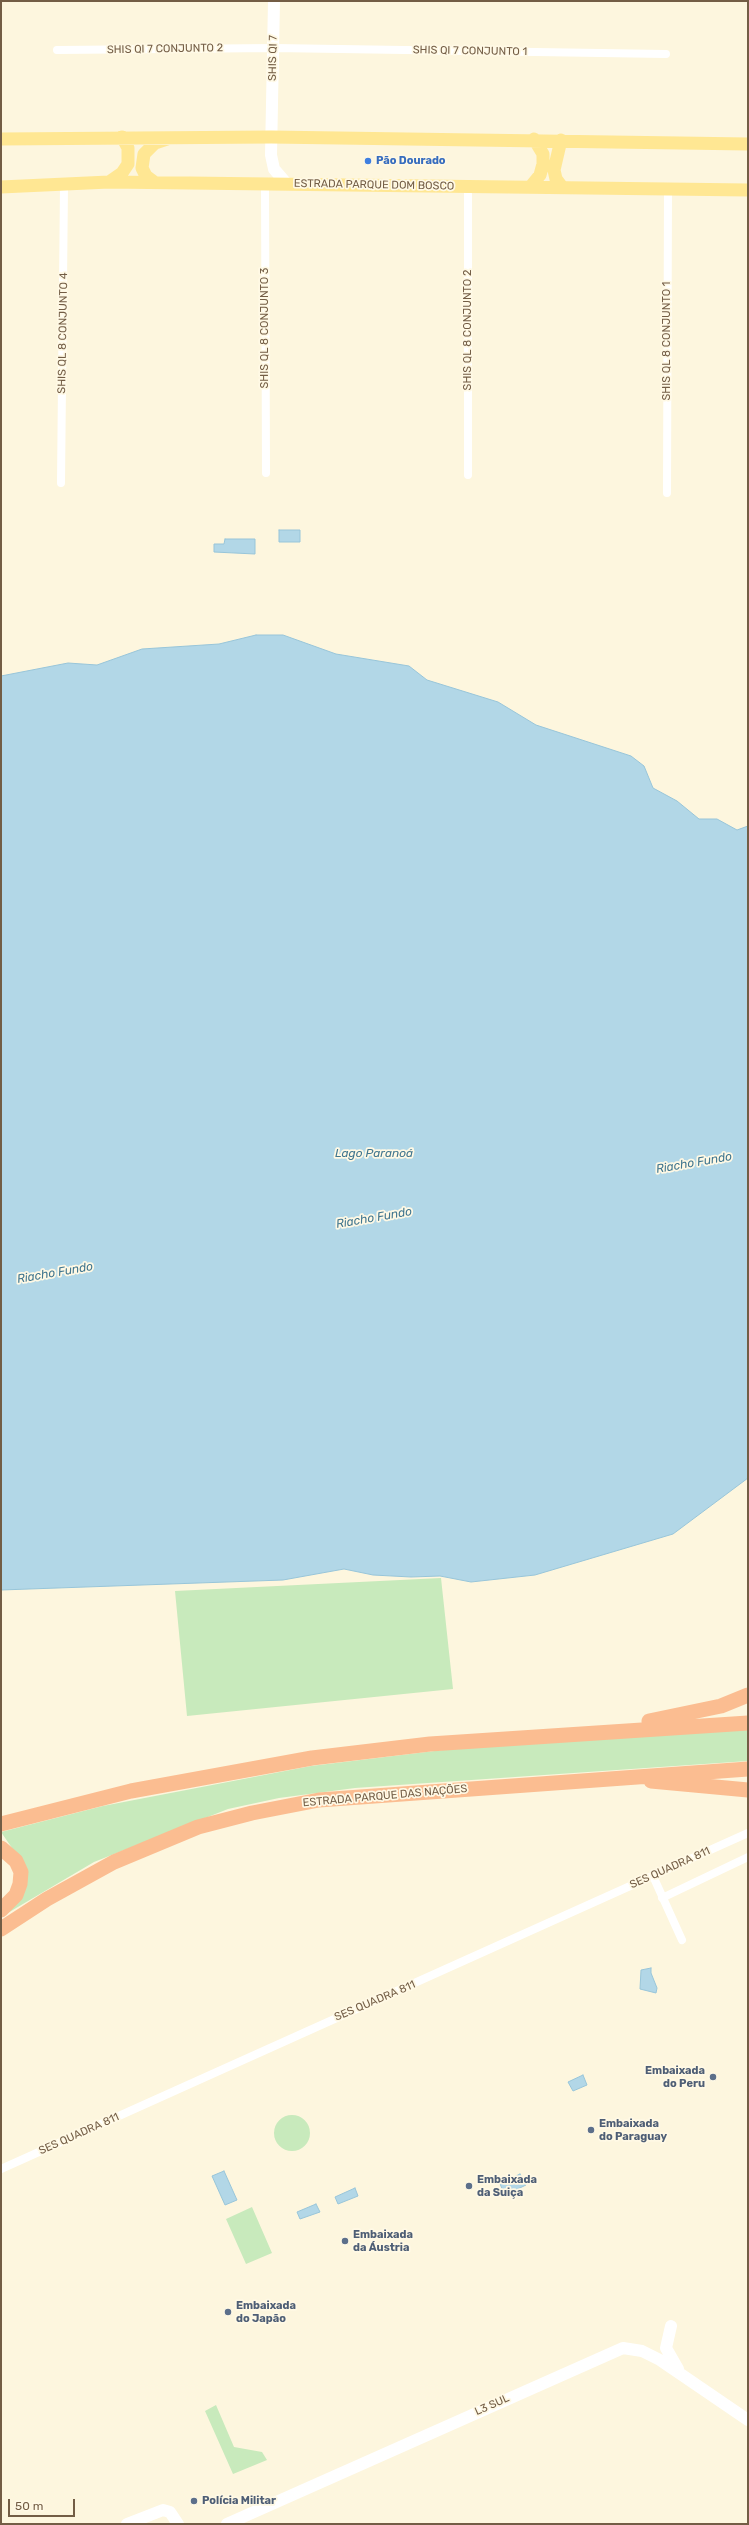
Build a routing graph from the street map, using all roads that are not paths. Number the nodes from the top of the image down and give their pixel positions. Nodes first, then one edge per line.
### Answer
1 (274, 1) edge
2 (274, 48) junction
3 (57, 50) dead end
4 (666, 54) dead end
5 (173, 136) junction
6 (122, 137) junction
7 (278, 137) junction
8 (1, 138) edge
9 (534, 139) junction
10 (561, 140) junction
11 (748, 144) edge
12 (109, 182) junction
13 (154, 182) junction
14 (265, 183) junction
15 (286, 183) junction
16 (64, 184) junction
17 (468, 186) junction
18 (531, 186) junction
19 (1, 187) edge
20 (562, 187) junction
21 (668, 188) junction
22 (748, 190) edge
23 (266, 473) dead end
24 (468, 475) dead end
25 (61, 483) dead end
26 (667, 493) dead end
27 (748, 1695) edge
28 (748, 1723) edge
29 (591, 1732) junction
30 (748, 1769) edge
31 (624, 1777) junction
32 (748, 1790) edge
33 (1, 1824) edge
34 (748, 1833) edge
35 (1, 1848) edge
36 (748, 1857) edge
37 (653, 1876) junction
38 (662, 1898) junction
39 (1, 1910) edge
40 (1, 1929) edge
41 (682, 1940) dead end
42 (1, 2169) edge
43 (671, 2326) dead end
44 (680, 2371) junction
45 (748, 2420) edge
46 (127, 2524) edge
47 (178, 2524) edge
48 (227, 2524) edge

1 - 2 street, SHIS QI 7
2 - 3 street, SHIS QI 7 CONJUNTO 2
2 - 4 street, SHIS QI 7 CONJUNTO 1
2 - 7 street, SHIS QI 7
5 - 6 main road
5 - 7 main road
5 - 13 main road
6 - 8 main road
6 - 12 main road
7 - 9 main road
7 - 15 street, SHIS QI 7
9 - 10 main road
9 - 18 main road
10 - 11 main road
10 - 20 main road
12 - 13 main road, ESTRADA PARQUE DOM BOSCO
12 - 16 main road, ESTRADA PARQUE DOM BOSCO
13 - 14 main road, ESTRADA PARQUE DOM BOSCO
14 - 15 main road, ESTRADA PARQUE DOM BOSCO
14 - 23 street, SHIS QL 8 CONJUNTO 3
15 - 17 main road, ESTRADA PARQUE DOM BOSCO
16 - 19 main road, ESTRADA PARQUE DOM BOSCO
16 - 25 street, SHIS QL 8 CONJUNTO 4
17 - 18 main road, ESTRADA PARQUE DOM BOSCO
17 - 24 street, SHIS QL 8 CONJUNTO 2
18 - 20 main road, ESTRADA PARQUE DOM BOSCO
20 - 21 main road, ESTRADA PARQUE DOM BOSCO
21 - 22 main road, ESTRADA PARQUE DOM BOSCO
21 - 26 street, SHIS QL 8 CONJUNTO 1
27 - 29 highway
28 - 29 highway
29 - 33 highway
30 - 31 highway, ESTRADA PARQUE DAS NAÇÕES
31 - 32 highway
31 - 40 highway, ESTRADA PARQUE DAS NAÇÕES
34 - 37 street, SES QUADRA 811
35 - 39 highway
36 - 38 street
37 - 38 street
37 - 42 street, SES QUADRA 811
38 - 41 street
43 - 44 street
44 - 45 street, L3 SUL
44 - 48 street, L3 SUL
46 - 47 street

